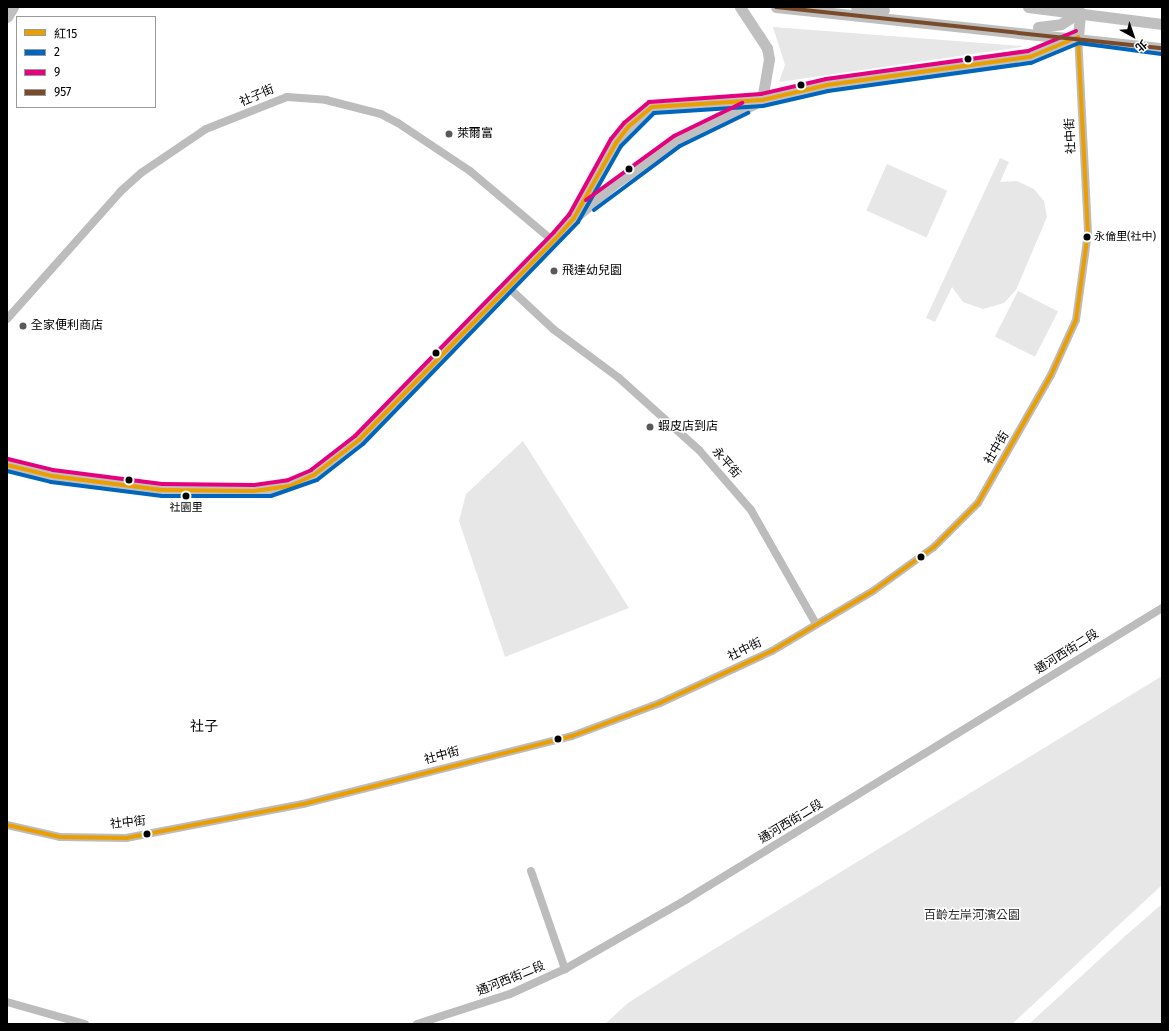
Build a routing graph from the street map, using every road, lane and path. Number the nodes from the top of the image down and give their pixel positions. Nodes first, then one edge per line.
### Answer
1 (13, 7) edge
2 (740, 7) edge
3 (776, 7) edge
4 (856, 7) edge
5 (1028, 7) edge
6 (1080, 12) junction
7 (7, 17) edge
8 (1162, 24) edge
9 (1078, 37) junction
10 (1162, 48) edge
11 (762, 100) junction
12 (574, 218) junction
13 (553, 241) junction
14 (508, 287) junction
15 (7, 319) edge
16 (7, 465) edge
17 (1162, 608) edge
18 (816, 624) junction
19 (7, 825) edge
20 (531, 871) dead end
21 (566, 969) junction
22 (7, 1002) edge
23 (85, 1024) edge
24 (417, 1024) edge

1 - 7 street
2 - 11 street
3 - 9 street
4 - 6 street
5 - 6 street
6 - 8 street
6 - 9 street
9 - 10 street
9 - 11 street
9 - 18 street, 社中街
11 - 12 street
11 - 12 street
12 - 13 street
13 - 14 street
13 - 15 street, 社子街
14 - 16 street
14 - 18 street, 永平街
17 - 21 street, 通河西街二段
18 - 19 street, 社中街
20 - 21 street
21 - 24 street, 通河西街二段
22 - 23 street

